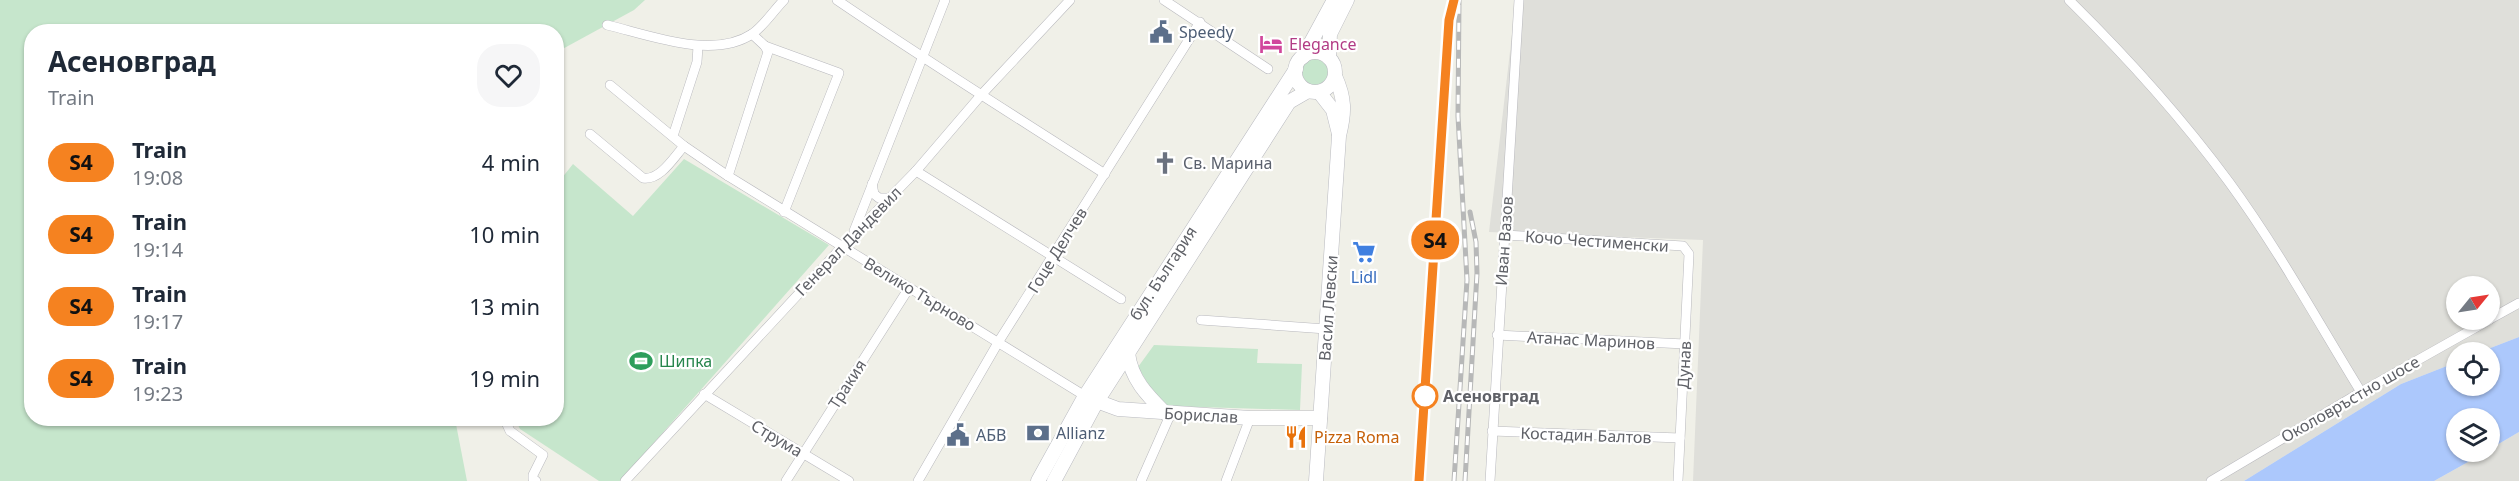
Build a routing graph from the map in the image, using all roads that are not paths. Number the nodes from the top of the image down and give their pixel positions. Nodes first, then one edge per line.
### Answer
1 (784, 0) edge
2 (837, 0) edge
3 (945, 0) edge
4 (1070, 0) edge
5 (1164, 0) edge
6 (1334, 0) edge
7 (1347, 0) edge
8 (1519, 0) edge
9 (2069, 0) edge
10 (1200, 22) junction
11 (607, 25) dead end
12 (752, 34) junction
13 (698, 46) junction
14 (765, 46) junction
15 (1303, 57) junction
16 (922, 58) junction
17 (1329, 58) junction
18 (1268, 69) dead end
19 (1296, 69) junction
20 (1335, 76) junction
21 (610, 85) dead end
22 (1313, 91) junction
23 (982, 94) junction
24 (590, 134) dead end
25 (673, 136) junction
26 (1339, 136) junction
27 (684, 146) junction
28 (916, 171) junction
29 (1105, 174) junction
30 (728, 176) junction
31 (872, 184) junction
32 (888, 198) junction
33 (784, 212) junction
34 (1505, 235) junction
35 (852, 236) junction
36 (842, 247) junction
37 (1687, 249) joint
38 (1053, 258) junction
39 (909, 288) junction
40 (1121, 299) dead end
41 (2519, 303) edge
42 (2500, 313) edge
43 (1201, 320) dead end
44 (1326, 329) junction
45 (2471, 330) edge
46 (1497, 335) junction
47 (999, 341) junction
48 (1685, 344) junction
49 (1128, 353) junction
50 (2361, 392) junction
51 (704, 394) junction
52 (1091, 399) junction
53 (1168, 413) junction
54 (1250, 418) junction
55 (1320, 418) junction
56 (508, 426) edge
57 (1492, 431) junction
58 (1680, 438) junction
59 (802, 454) junction
60 (536, 481) edge
61 (625, 481) edge
62 (786, 481) edge
63 (849, 481) edge
64 (918, 481) edge
65 (1038, 481) edge
66 (1054, 481) edge
67 (1141, 481) edge
68 (1226, 481) edge
69 (1316, 481) edge
70 (1490, 481) edge
71 (1678, 481) edge
72 (2211, 481) edge

1 - 12 street
2 - 16 street
3 - 16 street
4 - 23 street, Генерал Дандевил
5 - 10 street
6 - 15 main road
7 - 17 main road
8 - 34 street, Иван Вазов
9 - 50 street
10 - 18 street
10 - 29 street, Гоце Делчев
11 - 13 street
12 - 13 street
12 - 14 street
13 - 25 street
14 - 30 street
14 - 33 street
15 - 17 main road
15 - 19 main road
16 - 23 street
16 - 31 street
17 - 20 main road
19 - 22 main road
19 - 52 main road, бул. България
20 - 22 main road
20 - 26 main road, Васил Левски
21 - 25 street, Велико Търново
22 - 26 main road, Васил Левски
22 - 49 main road, бул. България
23 - 28 street, Генерал Дандевил
23 - 29 street
24 - 27 street
25 - 27 street, Велико Търново
26 - 44 main road, Васил Левски
27 - 30 street, Велико Търново
28 - 32 street, Генерал Дандевил
28 - 38 street
29 - 38 street, Гоце Делчев
30 - 33 street, Велико Търново
31 - 32 street
31 - 35 street
32 - 35 street, Генерал Дандевил
33 - 36 street, Велико Търново
34 - 37 street, Кочо Честименски
34 - 46 street, Иван Вазов
35 - 36 street, Генерал Дандевил
36 - 39 street, Велико Търново
36 - 51 street, Генерал Дандевил
37 - 48 street, Дунав
38 - 40 street
38 - 47 street, Гоце Делчев
39 - 47 street, Велико Търново
39 - 59 street, Тракия
41 - 42 street, Околовръстно шосе
43 - 44 street
44 - 55 main road, Васил Левски
45 - 50 street, Околовръстно шосе
46 - 48 street, Атанас Маринов
46 - 57 street, Иван Вазов
47 - 52 street, Велико Търново
47 - 64 street, Гоце Делчев
48 - 58 street, Дунав
49 - 52 main road, бул. България
49 - 53 main road
50 - 72 street, Околовръстно шосе
51 - 59 street, Струма
51 - 61 street, Генерал Дандевил
52 - 53 main road, Борислав
52 - 65 main road, бул. България
52 - 66 main road, бул. България
53 - 54 main road, Борислав
53 - 67 street
54 - 55 main road, Борислав
54 - 68 street
55 - 69 main road, Васил Левски
56 - 60 street
57 - 58 street, Костадин Балтов
57 - 70 street, Иван Вазов
58 - 71 street, Дунав
59 - 62 street, Тракия
59 - 63 street, Струма

